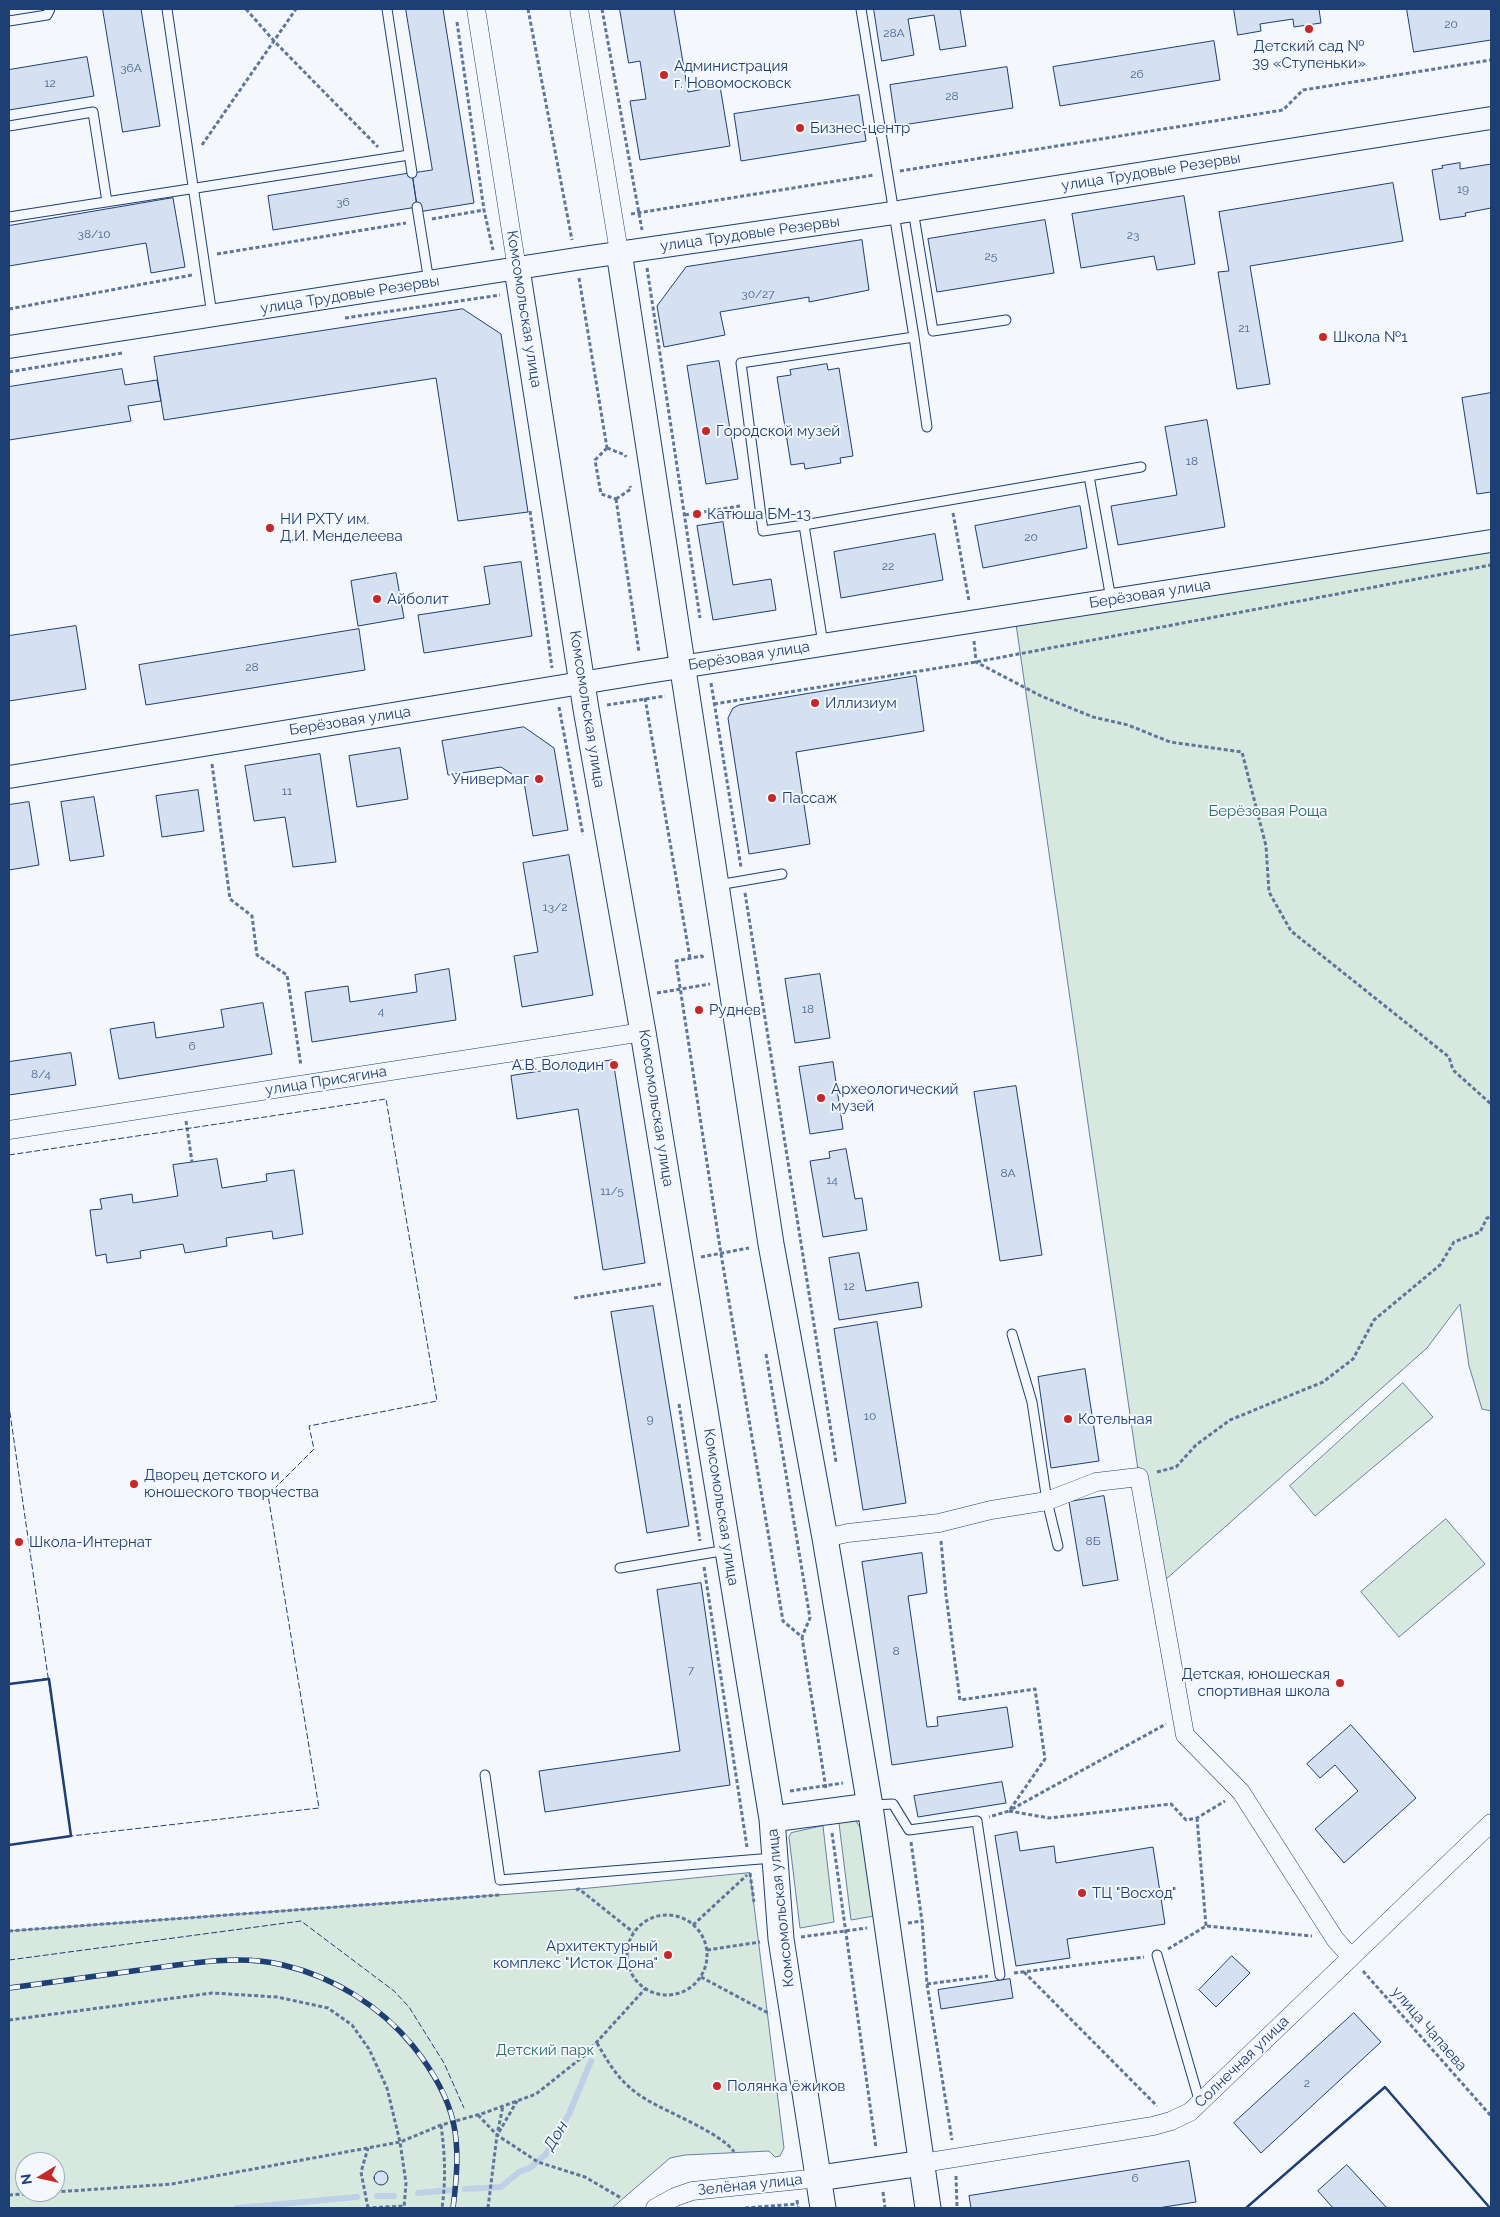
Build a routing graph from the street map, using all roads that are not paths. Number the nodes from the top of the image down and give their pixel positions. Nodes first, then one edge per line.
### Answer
1 (50, 9) edge
2 (167, 9) edge
3 (387, 9) edge
4 (476, 9) edge
5 (579, 9) edge
6 (862, 9) edge
7 (9, 21) edge
8 (1491, 118) edge
9 (9, 126) edge
10 (409, 155) junction
11 (412, 174) dead end
12 (194, 188) junction
13 (107, 202) junction
14 (417, 207) dead end
15 (903, 212) junction
16 (9, 217) edge
17 (619, 252) junction
18 (508, 270) junction
19 (429, 282) junction
20 (212, 316) junction
21 (1006, 320) dead end
22 (914, 337) junction
23 (9, 347) edge
24 (927, 427) dead end
25 (1141, 467) dead end
26 (1089, 476) junction
27 (804, 525) junction
28 (1491, 541) edge
29 (1111, 600) junction
30 (823, 644) junction
31 (682, 666) junction
32 (582, 683) junction
33 (9, 777) edge
34 (782, 874) dead end
35 (716, 885) junction
36 (643, 1032) junction
37 (9, 1130) edge
38 (1012, 1334) dead end
39 (1047, 1501) junction
40 (825, 1538) junction
41 (1058, 1546) dead end
42 (728, 1550) junction
43 (620, 1568) dead end
44 (485, 1775) dead end
45 (870, 1806) junction
46 (772, 1819) junction
47 (1491, 1823) edge
48 (761, 1859) junction
49 (1157, 1955) road end
50 (1350, 1957) junction
51 (1000, 1975) road end
52 (1200, 2103) junction
53 (923, 2163) junction
54 (807, 2179) junction
55 (655, 2208) edge
56 (823, 2208) edge
57 (928, 2208) edge

1 - 7 lane
2 - 12 lane
3 - 10 lane
4 - 18 street, Комсомольская улица
5 - 17 street
6 - 15 lane
8 - 15 street, улица Трудовые Резервы
9 - 13 lane
10 - 11 lane
10 - 12 lane
12 - 13 lane
12 - 20 lane
13 - 16 lane
14 - 19 lane
15 - 17 street, улица Трудовые Резервы
15 - 21 lane
15 - 22 lane
17 - 18 street, улица Трудовые Резервы
17 - 31 main road
18 - 19 street, улица Трудовые Резервы
18 - 32 main road, Комсомольская улица
19 - 20 street, улица Трудовые Резервы
20 - 23 street, улица Трудовые Резервы
22 - 24 lane
22 - 27 lane
25 - 26 lane
26 - 27 lane
26 - 29 lane
27 - 30 lane
28 - 29 street, Берёзовая улица
29 - 30 street, Берёзовая улица
30 - 31 street, Берёзовая улица
31 - 32 street, Берёзовая улица
31 - 35 main road
32 - 33 street, Берёзовая улица
32 - 36 main road, Комсомольская улица
34 - 35 lane
35 - 40 main road
36 - 37 street, улица Присягина
36 - 42 main road, Комсомольская улица
38 - 39 lane
39 - 40 street
39 - 41 lane
39 - 50 street
40 - 45 main road
42 - 43 lane
42 - 46 main road, Комсомольская улица
44 - 48 lane
45 - 46 main road
45 - 51 lane
45 - 53 main road
46 - 48 main road, Комсомольская улица
47 - 50 street, Солнечная улица
48 - 54 main road, Комсомольская улица
49 - 52 lane
50 - 52 street, Солнечная улица
52 - 53 street, Солнечная улица
53 - 54 main road
53 - 57 main road
54 - 55 street, Зелёная улица
54 - 56 main road, Комсомольская улица

